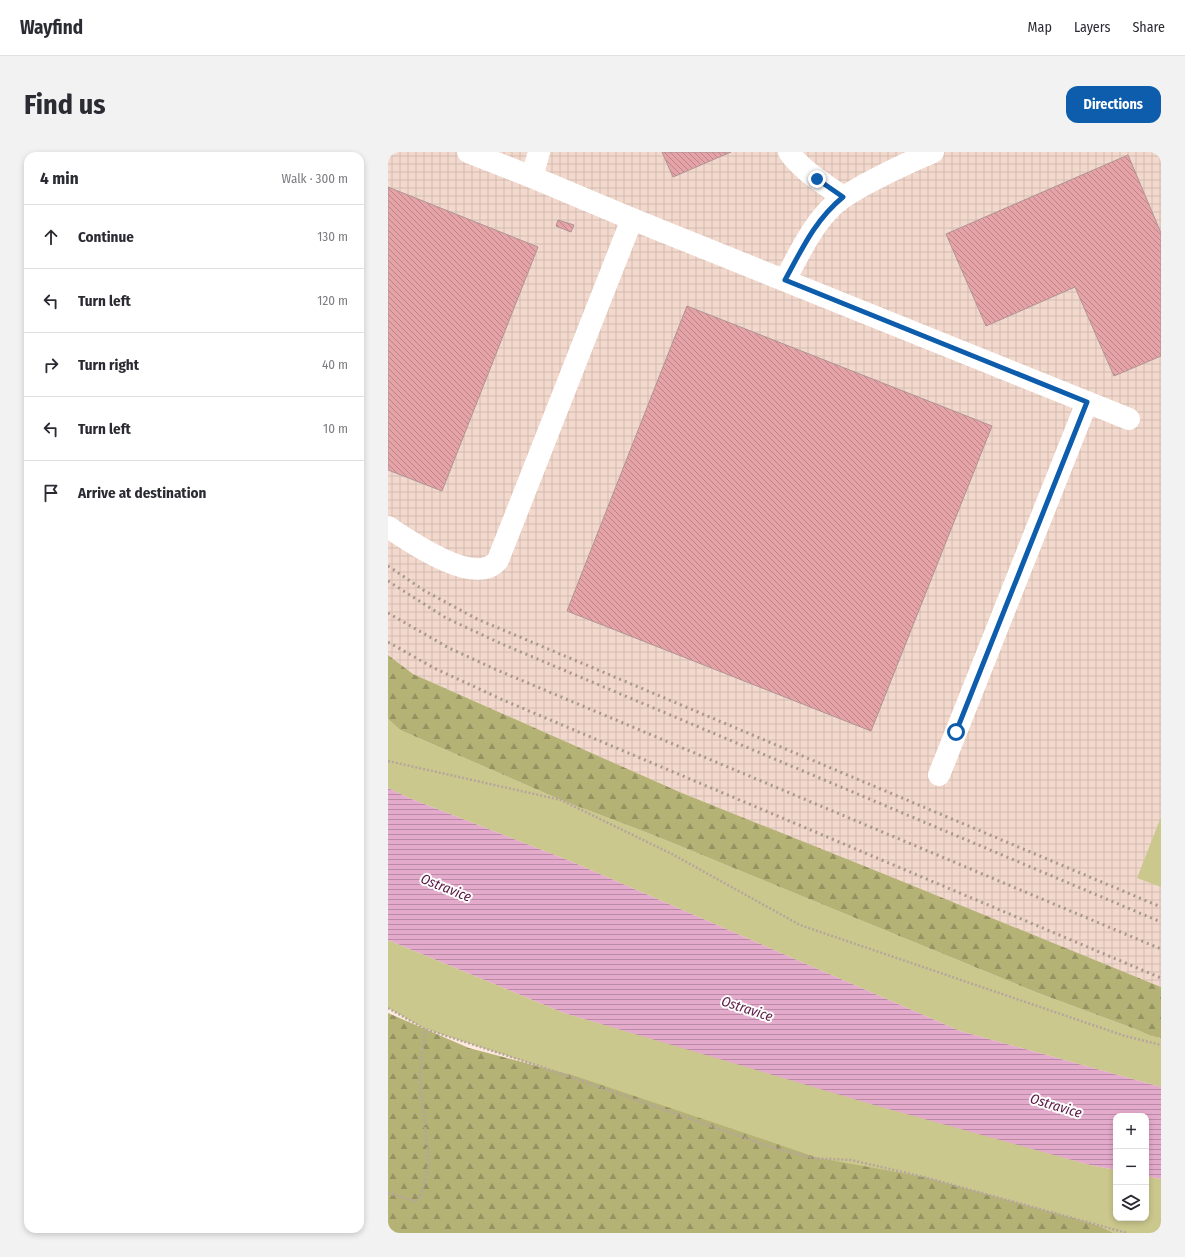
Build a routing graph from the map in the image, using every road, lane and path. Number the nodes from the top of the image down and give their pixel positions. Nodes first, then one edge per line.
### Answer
1 (468, 152) edge
2 (539, 152) edge
3 (933, 152) edge
4 (790, 153) edge
5 (532, 176) junction
6 (843, 197) junction
7 (632, 220) junction
8 (785, 280) junction
9 (1087, 402) junction
10 (1129, 419) dead end
11 (388, 527) edge
12 (388, 761) edge
13 (939, 775) dead end
14 (388, 1008) edge
15 (425, 1029) junction
16 (1161, 1045) edge
17 (388, 1193) edge
18 (1126, 1233) edge

1 - 5 street
2 - 5 street
3 - 6 street
4 - 6 street
5 - 7 street
6 - 8 street
7 - 8 street
7 - 11 street
8 - 9 street
9 - 10 street
9 - 13 street
12 - 16 path
14 - 15 path
15 - 17 path
15 - 18 path

